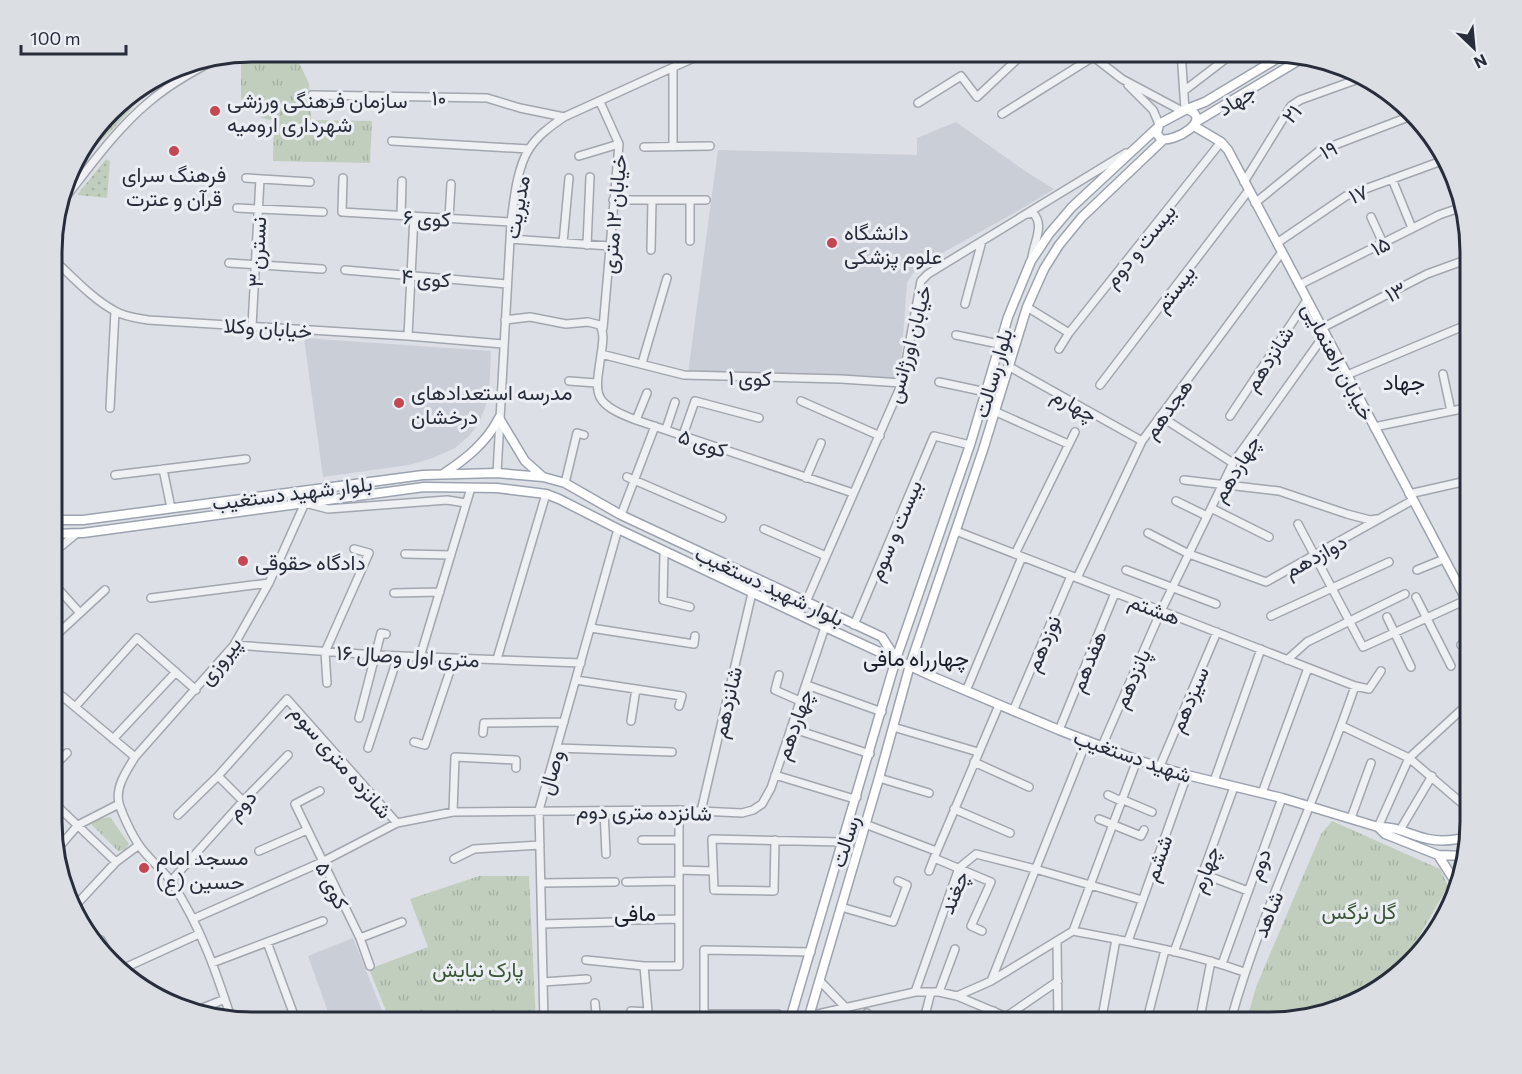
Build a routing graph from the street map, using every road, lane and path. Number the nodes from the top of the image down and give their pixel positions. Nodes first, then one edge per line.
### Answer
1 (686, 62) edge
2 (1015, 62) edge
3 (1077, 62) edge
4 (1100, 62) edge
5 (1182, 62) edge
6 (1222, 62) edge
7 (1271, 62) edge
8 (1294, 63) edge
9 (673, 68) junction
10 (196, 70) edge
11 (1122, 79) junction
12 (1353, 81) edge
13 (1185, 90) junction
14 (312, 95) dead end
15 (600, 102) junction
16 (1205, 102) junction
17 (918, 103) dead end
18 (1185, 110) junction
19 (1002, 114) dead end
20 (1212, 115) junction
21 (564, 117) junction
22 (1406, 118) edge
23 (1195, 124) junction
24 (1158, 126) junction
25 (1163, 140) junction
26 (392, 141) dead end
27 (1221, 142) junction
28 (619, 144) junction
29 (710, 146) dead end
30 (644, 147) dead end
31 (673, 147) junction
32 (1134, 148) junction
33 (529, 149) junction
34 (579, 156) dead end
35 (1438, 162) edge
36 (590, 177) dead end
37 (246, 178) dead end
38 (343, 178) dead end
39 (569, 178) dead end
40 (260, 179) junction
41 (1392, 179) junction
42 (402, 181) dead end
43 (309, 182) dead end
44 (451, 184) dead end
45 (1246, 186) junction
46 (73, 188) edge
47 (613, 200) junction
48 (652, 200) junction
49 (690, 200) junction
50 (706, 200) dead end
51 (1255, 203) junction
52 (237, 208) dead end
53 (259, 208) junction
54 (1456, 209) edge
55 (323, 212) dead end
56 (401, 215) junction
57 (414, 216) junction
58 (1023, 216) junction
59 (1371, 217) dead end
60 (449, 218) junction
61 (511, 222) junction
62 (1412, 228) junction
63 (510, 239) junction
64 (690, 241) dead end
65 (982, 241) junction
66 (563, 243) junction
67 (1277, 243) junction
68 (1383, 243) junction
69 (587, 245) junction
70 (610, 246) junction
71 (651, 250) dead end
72 (1282, 252) junction
73 (1031, 261) junction
74 (1460, 262) edge
75 (229, 263) dead end
76 (255, 264) junction
77 (62, 267) edge
78 (322, 269) dead end
79 (345, 270) dead end
80 (411, 275) junction
81 (667, 278) dead end
82 (507, 284) junction
83 (1299, 285) junction
84 (1307, 300) junction
85 (966, 304) dead end
86 (1027, 308) junction
87 (115, 311) junction
88 (1008, 317) junction
89 (505, 320) junction
90 (1022, 322) junction
91 (252, 326) junction
92 (1460, 328) edge
93 (603, 330) junction
94 (1323, 331) junction
95 (1069, 333) junction
96 (956, 335) dead end
97 (408, 336) junction
98 (503, 344) junction
99 (999, 345) junction
100 (1059, 349) dead end
101 (601, 354) junction
102 (642, 363) junction
103 (1008, 366) junction
104 (1443, 374) dead end
105 (1347, 375) junction
106 (569, 381) dead end
107 (939, 382) dead end
108 (596, 383) junction
109 (902, 383) junction
110 (1100, 385) dead end
111 (986, 392) junction
112 (647, 393) dead end
113 (801, 401) dead end
114 (675, 402) dead end
115 (110, 408) dead end
116 (1460, 409) edge
117 (994, 411) junction
118 (1451, 411) junction
119 (1230, 416) dead end
120 (1160, 417) junction
121 (499, 418) junction
122 (759, 418) dead end
123 (636, 420) junction
124 (655, 426) junction
125 (1374, 427) junction
126 (666, 429) junction
127 (1075, 432) dead end
128 (584, 435) dead end
129 (683, 435) junction
130 (880, 436) junction
131 (1142, 441) junction
132 (821, 443) dead end
133 (1068, 444) junction
134 (970, 445) junction
135 (983, 450) junction
136 (246, 459) dead end
137 (1233, 464) junction
138 (163, 469) junction
139 (497, 473) junction
140 (115, 475) dead end
141 (442, 475) junction
142 (543, 477) junction
143 (627, 477) dead end
144 (806, 477) junction
145 (635, 480) junction
146 (1184, 480) dead end
147 (565, 483) junction
148 (1460, 483) edge
149 (1221, 485) junction
150 (471, 488) junction
151 (497, 488) junction
152 (853, 493) junction
153 (546, 494) junction
154 (1411, 497) junction
155 (1176, 501) dead end
156 (305, 503) junction
157 (466, 503) junction
158 (171, 508) junction
159 (1211, 508) junction
160 (621, 515) junction
161 (1207, 516) junction
162 (722, 518) dead end
163 (1380, 519) junction
164 (62, 520) edge
165 (1298, 524) dead end
166 (764, 529) dead end
167 (618, 530) junction
168 (956, 531) junction
169 (1148, 533) dead end
170 (62, 534) edge
171 (76, 534) junction
172 (1269, 537) dead end
173 (62, 546) edge
174 (354, 549) dead end
175 (664, 552) junction
176 (405, 554) dead end
177 (1189, 554) junction
178 (451, 555) junction
179 (1019, 555) junction
180 (1314, 555) junction
181 (826, 556) junction
182 (1444, 559) junction
183 (1389, 562) dead end
184 (1126, 570) dead end
185 (1417, 570) dead end
186 (1074, 577) junction
187 (269, 583) junction
188 (1173, 588) junction
189 (1460, 589) edge
190 (105, 590) dead end
191 (1333, 590) junction
192 (394, 592) dead end
193 (440, 592) junction
194 (62, 593) edge
195 (752, 593) junction
196 (1115, 593) junction
197 (1405, 594) dead end
198 (1416, 597) dead end
199 (151, 598) dead end
200 (806, 602) junction
201 (1460, 603) edge
202 (1216, 604) dead end
203 (690, 607) dead end
204 (1161, 611) junction
205 (80, 613) junction
206 (1271, 616) dead end
207 (1387, 617) dead end
208 (1427, 618) junction
209 (1349, 621) junction
210 (854, 625) junction
211 (825, 627) junction
212 (591, 628) junction
213 (62, 630) edge
214 (1217, 632) junction
215 (1395, 633) junction
216 (386, 634) dead end
217 (695, 636) dead end
218 (234, 645) junction
219 (1261, 649) junction
220 (325, 652) junction
221 (376, 656) junction
222 (398, 656) junction
223 (420, 657) junction
224 (454, 659) junction
225 (498, 659) junction
226 (896, 659) junction
227 (1287, 660) junction
228 (581, 663) junction
229 (910, 665) junction
230 (1451, 666) dead end
231 (1411, 667) dead end
232 (1308, 668) junction
233 (1381, 671) dead end
234 (176, 672) junction
235 (779, 675) dead end
236 (576, 680) junction
237 (327, 683) dead end
238 (807, 685) junction
239 (1355, 686) junction
240 (636, 689) junction
241 (196, 690) junction
242 (966, 691) junction
243 (62, 696) dead end
244 (800, 701) junction
245 (999, 705) junction
246 (679, 706) dead end
247 (75, 707) junction
248 (1013, 711) junction
249 (1460, 711) edge
250 (882, 712) junction
251 (359, 718) dead end
252 (631, 721) dead end
253 (564, 722) junction
254 (1342, 726) junction
255 (893, 727) junction
256 (792, 728) junction
257 (1059, 730) junction
258 (483, 733) dead end
259 (113, 739) junction
260 (1088, 740) junction
261 (414, 742) dead end
262 (1102, 746) junction
263 (368, 748) dead end
264 (557, 748) junction
265 (672, 752) dead end
266 (978, 752) junction
267 (67, 753) dead end
268 (870, 754) junction
269 (288, 755) dead end
270 (135, 757) junction
271 (62, 758) edge
272 (1409, 758) junction
273 (1137, 760) junction
274 (974, 762) junction
275 (1371, 762) dead end
276 (1160, 766) junction
277 (516, 768) dead end
278 (775, 775) junction
279 (1187, 775) junction
280 (218, 776) junction
281 (1432, 776) junction
282 (879, 778) junction
283 (1214, 781) junction
284 (1234, 786) junction
285 (1029, 787) dead end
286 (320, 791) dead end
287 (929, 793) dead end
288 (1262, 793) junction
289 (1108, 795) dead end
290 (857, 797) junction
291 (1282, 798) junction
292 (1121, 800) junction
293 (1460, 800) edge
294 (243, 801) junction
295 (872, 801) junction
296 (119, 804) junction
297 (1310, 806) junction
298 (954, 809) junction
299 (539, 810) junction
300 (679, 810) junction
301 (62, 811) edge
302 (604, 811) junction
303 (701, 811) junction
304 (453, 812) junction
305 (748, 812) joint
306 (1152, 812) dead end
307 (178, 815) dead end
308 (1351, 818) junction
309 (1099, 819) dead end
310 (397, 823) junction
311 (865, 824) junction
312 (78, 825) junction
313 (1112, 825) junction
314 (1377, 827) junction
315 (307, 830) junction
316 (1400, 830) junction
317 (1144, 831) dead end
318 (1010, 833) dead end
319 (1460, 838) edge
320 (642, 840) dead end
321 (679, 840) junction
322 (775, 840) junction
323 (843, 842) junction
324 (63, 843) edge
325 (139, 845) junction
326 (540, 845) junction
327 (259, 852) dead end
328 (935, 854) junction
329 (606, 855) dead end
330 (1438, 855) junction
331 (1457, 856) edge
332 (454, 859) dead end
333 (116, 862) junction
334 (322, 862) junction
335 (959, 868) junction
336 (1035, 869) junction
337 (679, 870) junction
338 (713, 871) junction
339 (929, 871) dead end
340 (1203, 874) junction
341 (1452, 877) edge
342 (171, 881) junction
343 (679, 881) junction
344 (898, 881) dead end
345 (615, 882) dead end
346 (626, 882) dead end
347 (541, 883) junction
348 (1090, 886) junction
349 (1248, 891) junction
350 (1142, 900) junction
351 (79, 902) edge
352 (841, 907) junction
353 (193, 919) junction
354 (679, 919) junction
355 (632, 920) dead end
356 (323, 921) dead end
357 (402, 922) dead end
358 (615, 922) dead end
359 (542, 924) junction
360 (982, 931) dead end
361 (1073, 932) junction
362 (199, 934) junction
363 (360, 938) junction
364 (1116, 939) junction
365 (1128, 941) junction
366 (267, 942) junction
367 (1057, 943) junction
368 (955, 949) dead end
369 (1165, 950) junction
370 (811, 952) junction
371 (1174, 952) junction
372 (586, 960) dead end
373 (1211, 961) junction
374 (212, 963) junction
375 (1222, 964) junction
376 (128, 966) edge
377 (370, 966) dead end
378 (644, 966) junction
379 (1244, 972) junction
380 (587, 979) dead end
381 (820, 981) junction
382 (991, 981) junction
383 (1058, 981) junction
384 (543, 982) junction
385 (915, 992) junction
386 (935, 992) junction
387 (957, 996) junction
388 (225, 999) junction
389 (596, 1003) dead end
390 (205, 1007) edge
391 (846, 1008) junction
392 (229, 1011) edge
393 (632, 1011) dead end
394 (994, 1011) edge
395 (294, 1012) edge
396 (544, 1012) edge
397 (596, 1012) edge
398 (648, 1012) joint
399 (704, 1012) edge
400 (792, 1012) edge
401 (810, 1012) edge
402 (832, 1012) edge
403 (927, 1012) edge
404 (1013, 1012) edge
405 (1058, 1012) edge
406 (1103, 1012) edge
407 (1149, 1012) edge
408 (1200, 1012) edge
409 (1233, 1012) edge

1 - 9 street, مدیریت
2 - 17 street
3 - 19 street
4 - 11 street
5 - 13 street
6 - 13 street
7 - 16 main road, جهاد
8 - 20 main road, جهاد
9 - 15 street, مدیریت
9 - 31 street
10 - 46 street
11 - 18 street
11 - 24 street
12 - 45 street, ۲۱
13 - 18 street
14 - 21 street, ۱۰
15 - 21 street, مدیریت
15 - 28 street, خیابان ۱۲ متری
16 - 18 main road, جهاد
16 - 20 main road
18 - 23 main road
18 - 24 main road, جهاد
20 - 23 main road, جهاد
21 - 33 street, مدیریت
22 - 51 street, ۱۹
23 - 25 main road, جهاد
23 - 27 main road, خیابان راهنمایی
24 - 25 main road
24 - 32 main road, بلوار رسالت
25 - 86 main road, بلوار رسالت
26 - 33 street
27 - 45 main road, خیابان راهنمایی
27 - 95 street, بیست و دوم
28 - 34 street
28 - 47 street, خیابان ۱۲ متری
29 - 31 street
30 - 31 street
32 - 58 street, خیابان اورژانس
32 - 73 main road, بلوار رسالت
33 - 61 street, مدیریت
35 - 41 street, ۱۷
36 - 69 street
37 - 40 street
38 - 56 street, کوی ۶
39 - 66 street
40 - 43 street
40 - 53 street, نسترن ۳
41 - 62 street
41 - 67 street, ۱۷
42 - 56 street
44 - 60 street
45 - 51 main road, خیابان راهنمایی
45 - 110 street, بیستم
47 - 48 street
47 - 70 street, خیابان ۱۲ متری
48 - 49 street
48 - 71 street
49 - 50 street
49 - 64 street
51 - 67 main road, خیابان راهنمایی
52 - 53 street
53 - 55 street
53 - 76 street, نسترن ۳
54 - 62 street, ۱۵
56 - 57 street, کوی ۶
57 - 60 street, کوی ۶
57 - 80 street
58 - 65 street, خیابان اورژانس
58 - 73 street
59 - 68 street
60 - 61 street, کوی ۶
61 - 63 street, مدیریت
62 - 68 street, ۱۵
63 - 66 street
63 - 82 street, مدیریت
65 - 85 street
65 - 109 street, خیابان اورژانس
66 - 69 street
67 - 72 main road, خیابان راهنمایی
68 - 83 street, ۱۵
69 - 70 street
70 - 93 street, خیابان ۱۲ متری
72 - 83 main road, خیابان راهنمایی
72 - 120 street, هجدهم
73 - 88 main road, بلوار رسالت
74 - 94 street, ۱۳
75 - 76 street
76 - 78 street
76 - 91 street, نسترن ۳
77 - 87 street, خیابان وکلا
79 - 80 street, کوی ۴
80 - 82 street, کوی ۴
80 - 97 street
81 - 102 street
82 - 89 street, مدیریت
83 - 84 main road, خیابان راهنمایی
84 - 94 main road, خیابان راهنمایی
84 - 119 street, شانزدهم
86 - 90 main road, بلوار رسالت
86 - 95 street
87 - 91 street, خیابان وکلا
87 - 115 street
88 - 90 main road
88 - 99 main road, بلوار رسالت
89 - 93 street
89 - 98 street, مدیریت
90 - 103 main road, بلوار رسالت
91 - 97 street, خیابان وکلا
92 - 105 street
93 - 101 street, خیابان ۱۲ متری
94 - 105 main road, خیابان راهنمایی
94 - 137 street, چهاردهم
95 - 100 street, بیست و دوم
96 - 99 street
97 - 98 street, خیابان وکلا
98 - 121 street, مدیریت
99 - 111 main road, بلوار رسالت
101 - 102 street, کوی ۱
101 - 108 street
102 - 109 street, کوی ۱
103 - 117 main road, بلوار رسالت
103 - 131 street, چهارم
104 - 118 street
105 - 125 main road, خیابان راهنمایی
106 - 108 street
107 - 111 street
108 - 123 street, کوی ۵
109 - 130 street, خیابان اورژانس
111 - 134 main road, بلوار رسالت
112 - 123 street
113 - 130 street
114 - 126 street
116 - 118 street
117 - 133 street
117 - 135 main road, بلوار رسالت
118 - 125 street
120 - 131 street, هجدهم
120 - 137 street
121 - 139 street, مدیریت
121 - 141 main road
121 - 142 main road
122 - 129 street
123 - 124 street, کوی ۵
124 - 126 street, کوی ۵
124 - 145 street
125 - 154 main road, خیابان راهنمایی
126 - 129 street, کوی ۵
127 - 133 street
128 - 147 street
129 - 144 street, کوی ۵
130 - 152 street, خیابان اورژانس
131 - 186 street, هجدهم
132 - 144 street
133 - 179 street
134 - 135 main road
134 - 210 street, بیست و سوم
134 - 226 main road, بلوار رسالت
135 - 168 main road, بلوار رسالت
136 - 138 street
137 - 149 street, چهاردهم
138 - 140 street
138 - 158 street
139 - 141 main road, بلوار شهید دستغیب
139 - 142 main road, بلوار شهید دستغیب
139 - 151 main road
141 - 158 main road, بلوار شهید دستغیب
142 - 147 main road, بلوار شهید دستغیب
143 - 145 street
144 - 152 street, کوی ۵
145 - 160 street
145 - 162 street
146 - 149 street
147 - 160 main road, بلوار شهید دستغیب
148 - 154 street, دوازدهم
149 - 159 street, چهاردهم
149 - 163 street
150 - 151 main road, بلوار شهید دستغیب
150 - 156 main road, بلوار شهید دستغیب
150 - 157 street
151 - 153 main road, بلوار شهید دستغیب
152 - 181 street, خیابان اورژانس
153 - 167 main road, بلوار شهید دستغیب
153 - 225 street
154 - 163 street, دوازدهم
154 - 182 main road, خیابان راهنمایی
155 - 161 street
156 - 157 street
156 - 171 main road, بلوار شهید دستغیب
156 - 187 street, پیروزی
157 - 178 street
158 - 164 main road, بلوار شهید دستغیب
159 - 161 street, چهاردهم
159 - 172 street
160 - 167 main road
160 - 200 main road, بلوار شهید دستغیب
161 - 177 street, چهاردهم
163 - 180 street, دوازدهم
165 - 180 street
166 - 181 street
167 - 175 main road, بلوار شهید دستغیب
167 - 212 street, وصال
168 - 179 street, هشتم
168 - 229 main road, بلوار رسالت
169 - 177 street, دوازدهم
170 - 171 main road, بلوار شهید دستغیب
171 - 173 street
174 - 220 street
175 - 195 main road, بلوار شهید دستغیب
175 - 203 street
176 - 178 street
177 - 180 street, دوازدهم
177 - 188 street, چهاردهم
178 - 193 street
179 - 186 street, هشتم
179 - 242 street
180 - 191 street
181 - 200 street, خیابان اورژانس
182 - 185 street
182 - 189 main road, خیابان راهنمایی
183 - 191 street
184 - 188 street
186 - 196 street, هشتم
186 - 248 street, نوزدهم
187 - 199 street
187 - 218 street, پیروزی
188 - 202 street
188 - 204 street, چهاردهم
190 - 205 street
191 - 206 street
191 - 209 street
192 - 193 street
193 - 223 street
194 - 205 street
195 - 211 main road, بلوار شهید دستغیب
195 - 303 street, شانزدهم
196 - 204 street, هشتم
196 - 257 street, هفدهم
197 - 209 street
198 - 208 street
200 - 210 main road, بلوار شهید دستغیب
201 - 208 street
204 - 214 street, هشتم
204 - 262 street, پانزدهم
205 - 213 street
207 - 215 street
208 - 215 street
208 - 230 street
209 - 215 street
209 - 227 street
210 - 226 main road, بلوار شهید دستغیب
211 - 226 main road, بلوار شهید دستغیب
211 - 238 street, چهاردهم
212 - 217 street
212 - 228 street, وصال
214 - 219 street, هشتم
214 - 276 street, سیزدهم
215 - 231 street
216 - 221 street
218 - 220 street, ۱۶ متری اول وصال
218 - 241 street, پیروزی
219 - 227 street, هشتم
219 - 283 street
220 - 221 street, ۱۶ متری اول وصال
220 - 237 street
221 - 222 street, ۱۶ متری اول وصال
221 - 251 street
222 - 223 street, ۱۶ متری اول وصال
222 - 263 street
223 - 224 street, ۱۶ متری اول وصال
224 - 225 street, ۱۶ متری اول وصال
224 - 261 street
225 - 228 street, ۱۶ متری اول وصال
226 - 229 main road, شهید دستغیب
226 - 250 main road, رسالت
227 - 232 street, هشتم
228 - 236 street, وصال
229 - 242 main road, شهید دستغیب
229 - 255 main road, رسالت
232 - 239 street, هشتم
232 - 288 street
233 - 239 street
234 - 241 street
234 - 247 street
234 - 259 street
235 - 244 street
236 - 240 street
236 - 253 street, وصال
238 - 244 street, چهاردهم
238 - 250 street
239 - 254 street, شاهد
240 - 246 street
240 - 252 street
241 - 270 street, پیروزی
242 - 245 main road, شهید دستغیب
243 - 247 street
244 - 256 street, چهاردهم
245 - 248 main road, شهید دستغیب
245 - 266 street
247 - 259 street
248 - 257 main road, شهید دستغیب
249 - 272 street
250 - 268 main road, رسالت
253 - 258 street
253 - 264 street, وصال
254 - 272 street
254 - 297 street, شاهد
255 - 266 street
255 - 282 main road, رسالت
256 - 268 street
256 - 278 street, چهاردهم
257 - 260 main road, شهید دستغیب
259 - 270 street
260 - 262 main road, شهید دستغیب
260 - 336 street
262 - 273 main road, شهید دستغیب
264 - 265 street
264 - 299 street, وصال
266 - 274 street
267 - 271 street
268 - 290 main road, رسالت
269 - 294 street, دوم
270 - 296 street, پیروزی
272 - 281 street
272 - 314 street
273 - 276 main road, شهید دستغیب
273 - 292 street
274 - 285 street
274 - 298 street
275 - 308 street
276 - 279 main road, شهید دستغیب
277 - 304 street
278 - 290 street
278 - 305 street, چهاردهم
279 - 283 main road, شهید دستغیب
279 - 350 street, ششم
280 - 294 street
280 - 307 street
280 - 310 street, شانزده متری سوم
281 - 293 street
281 - 316 street
282 - 287 street
282 - 295 main road, رسالت
283 - 284 main road, شهید دستغیب
284 - 288 main road, شهید دستغیب
284 - 340 street, چهارم
286 - 315 street, کوی ۵
288 - 291 main road, شهید دستغیب
289 - 292 street
290 - 295 main road
290 - 323 main road, رسالت
291 - 297 main road, شهید دستغیب
291 - 349 street, دوم
292 - 306 street
292 - 313 street
294 - 342 street, دوم
295 - 311 main road, رسالت
296 - 312 street
296 - 325 street
297 - 308 main road, شهید دستغیب
297 - 379 street, شاهد
298 - 318 street
298 - 328 street
299 - 302 street, شانزده متری دوم
299 - 304 street, شانزده متری سوم
299 - 326 street, وصال
300 - 302 street, شانزده متری دوم
300 - 303 street, شانزده متری دوم
300 - 321 street
301 - 312 street
302 - 329 street
303 - 305 street, شانزده متری دوم
304 - 310 street, شانزده متری سوم
308 - 314 main road, شهید دستغیب
309 - 313 street
310 - 334 street, شانزده متری سوم
311 - 328 street
311 - 352 main road, رسالت
312 - 324 street
312 - 333 street
313 - 317 street
313 - 348 street
314 - 316 main road
314 - 330 main road
315 - 327 street
315 - 334 street, کوی ۵
316 - 319 main road
320 - 321 street
321 - 337 street
322 - 323 street
322 - 338 street
322 - 338 street
323 - 370 main road, رسالت
325 - 333 street
325 - 342 street
326 - 332 street
326 - 347 street, وصال
328 - 335 street
328 - 339 street
330 - 331 main road
330 - 341 main road
333 - 351 street
334 - 353 street, شانزده متری سوم
334 - 363 street, کوی ۵
335 - 336 street, چغند
335 - 360 street
335 - 385 street, چغند
336 - 348 street
336 - 382 street
337 - 338 street
337 - 343 street
340 - 349 street
340 - 371 street, چهارم
342 - 353 street
343 - 346 street
343 - 354 street
344 - 352 street
345 - 347 street
347 - 359 street, وصال
348 - 350 street
348 - 361 street
349 - 375 street, دوم
350 - 365 street, ششم
352 - 381 main road, رسالت
353 - 362 street
354 - 355 street
354 - 378 street
356 - 366 street
357 - 363 street
358 - 359 street
359 - 384 street, وصال
361 - 364 street
361 - 367 street
362 - 374 street
362 - 376 street
363 - 377 street, کوی ۵
364 - 365 street
364 - 406 street
365 - 369 street
366 - 374 street
366 - 395 street
367 - 382 street
367 - 383 street
368 - 386 street
369 - 371 street
369 - 407 street
370 - 399 street
370 - 400 main road, رسالت
371 - 373 street
372 - 378 street
373 - 375 street
373 - 408 street
374 - 388 street
375 - 379 street
378 - 398 street
379 - 409 street, شاهد
380 - 384 street
381 - 391 street
381 - 401 main road, رسالت
382 - 387 street
383 - 404 street
383 - 405 street
384 - 396 street, وصال
385 - 386 street
385 - 391 street
386 - 387 street
386 - 403 street
387 - 394 street
388 - 390 street
388 - 392 street
389 - 397 street
391 - 402 street
393 - 398 street

